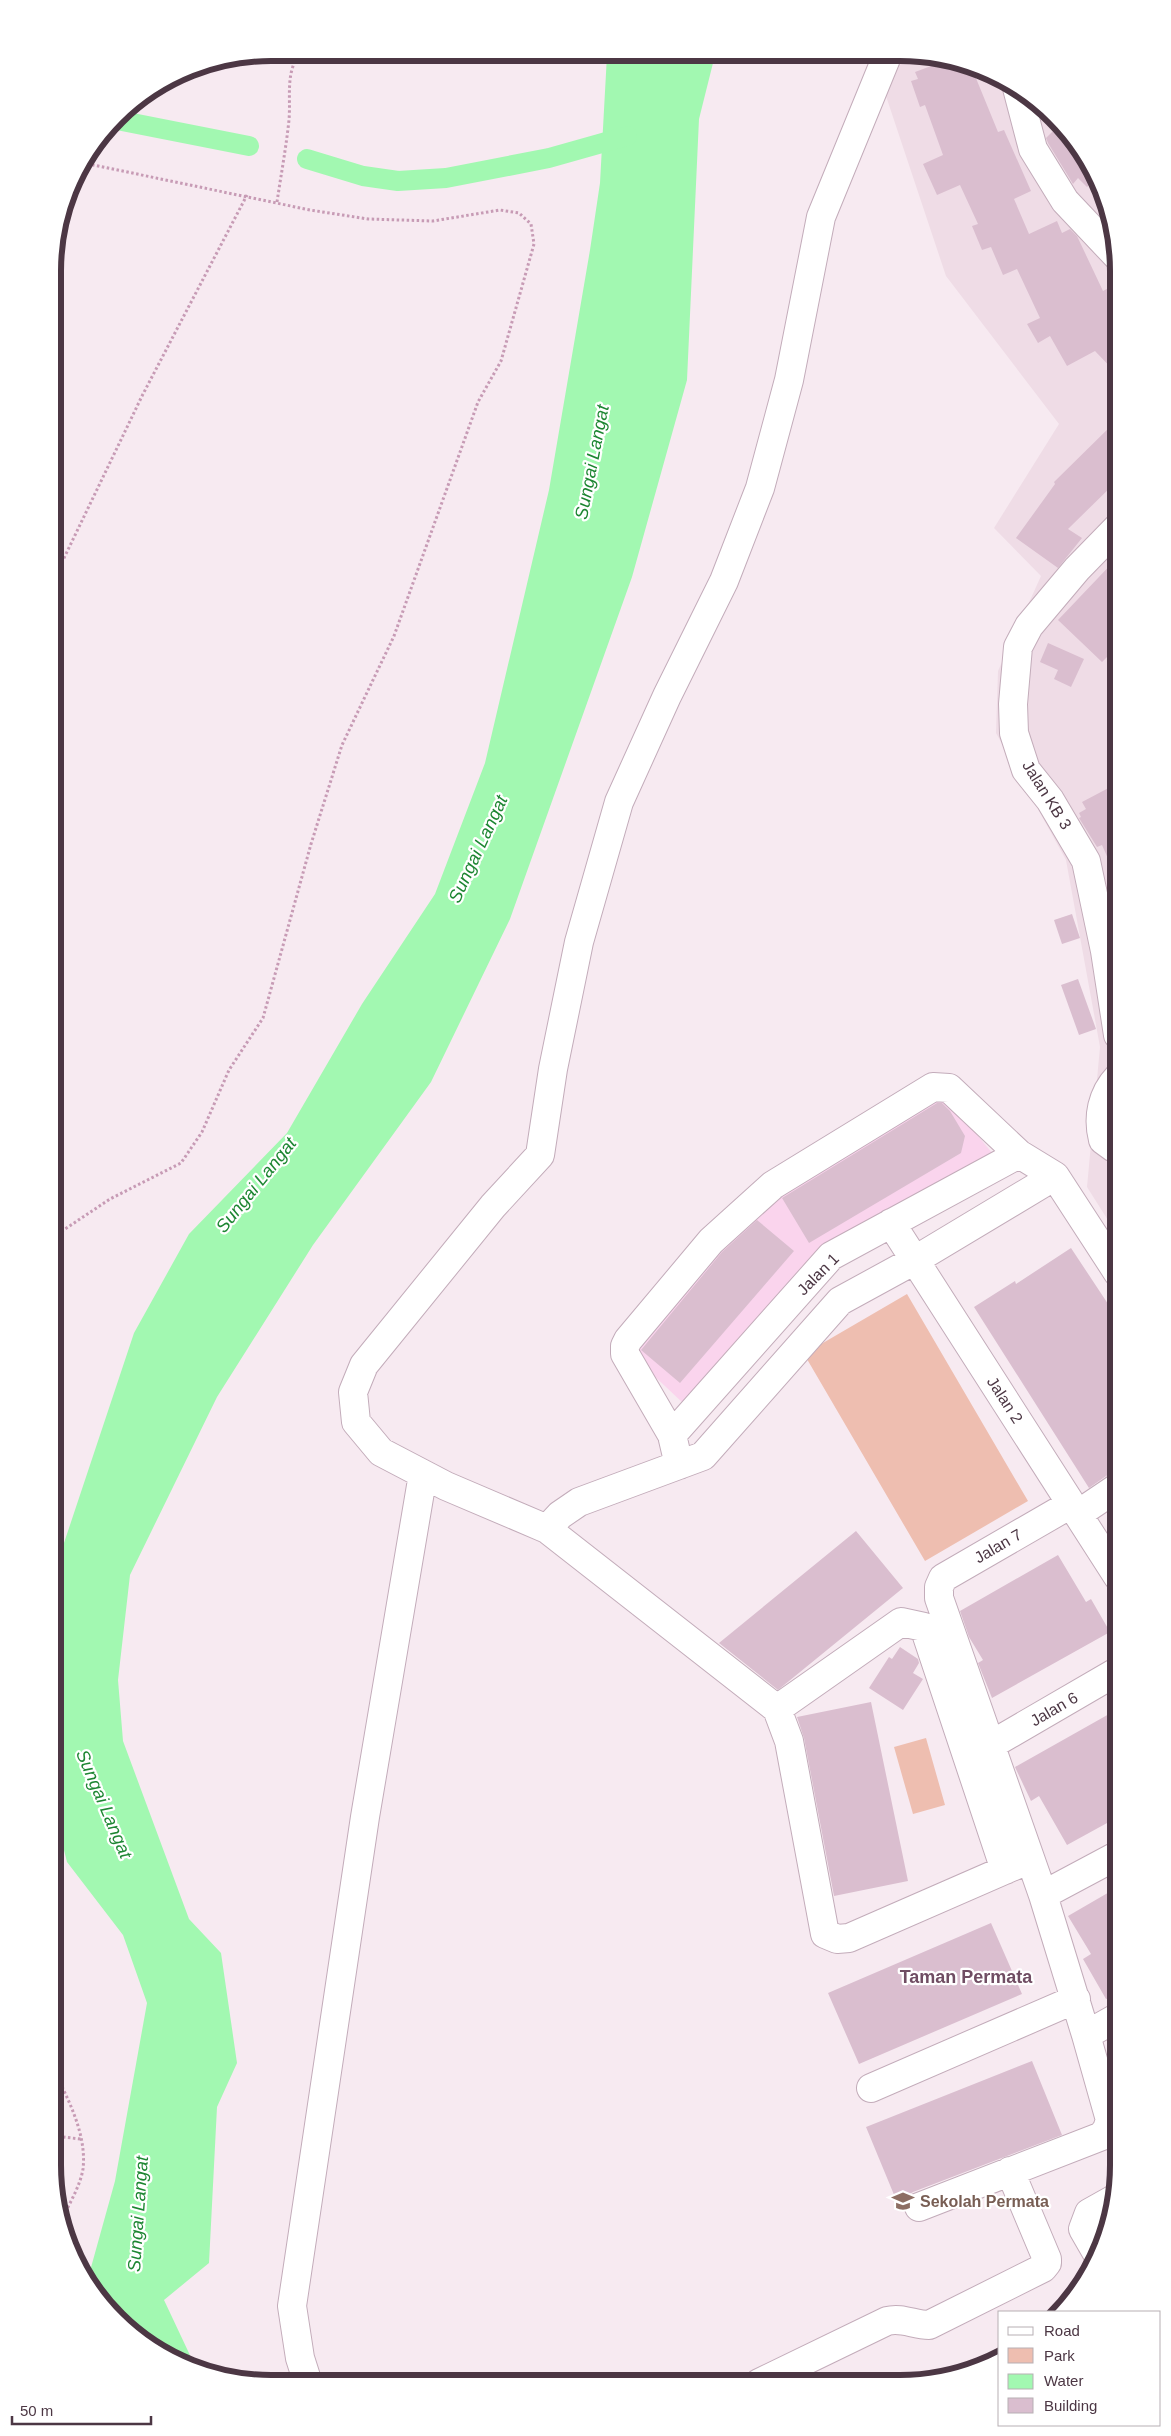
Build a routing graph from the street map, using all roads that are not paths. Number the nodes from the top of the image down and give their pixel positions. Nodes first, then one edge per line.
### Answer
1 (885, 61) edge
2 (1020, 99) edge
3 (1108, 248) edge
4 (1110, 535) edge
5 (1110, 983) edge
6 (1110, 1085) edge
7 (1110, 1145) edge
8 (1019, 1154) junction
9 (1055, 1176) junction
10 (891, 1223) junction
11 (915, 1260) junction
12 (1110, 1261) edge
13 (672, 1435) junction
14 (679, 1465) junction
15 (423, 1474) junction
16 (1110, 1491) edge
17 (1074, 1509) junction
18 (547, 1529) junction
19 (1110, 1565) edge
20 (1110, 1676) edge
21 (777, 1709) junction
22 (989, 1746) junction
23 (1030, 1859) junction
24 (1110, 1859) edge
25 (1005, 1870) junction
26 (1043, 1896) junction
27 (1076, 1999) junction
28 (1110, 2022) edge
29 (1086, 2035) junction
30 (871, 2088) dead end
31 (1010, 2172) junction
32 (1106, 2203) edge
33 (919, 2207) dead end
34 (1093, 2247) edge
35 (305, 2375) edge
36 (776, 2375) edge

1 - 15 street
2 - 3 street
4 - 5 street, Jalan KB 3
6 - 7 street
8 - 9 street
8 - 10 street, Jalan 1
8 - 13 street
9 - 11 street
9 - 12 street
10 - 11 street, Jalan 2
10 - 13 street, Jalan 1
11 - 14 street
11 - 17 street, Jalan 2
13 - 14 street
14 - 18 street
15 - 18 street
15 - 35 street
16 - 17 street, Jalan 7
17 - 19 street, Jalan 2
17 - 22 street, Jalan 7
18 - 21 street
20 - 22 street, Jalan 6
21 - 25 street
21 - 25 street
22 - 23 street
23 - 25 street
23 - 26 street
24 - 26 street
26 - 27 street
27 - 29 street
27 - 30 street
28 - 29 street
29 - 31 street
31 - 33 street
31 - 36 street
32 - 34 street

